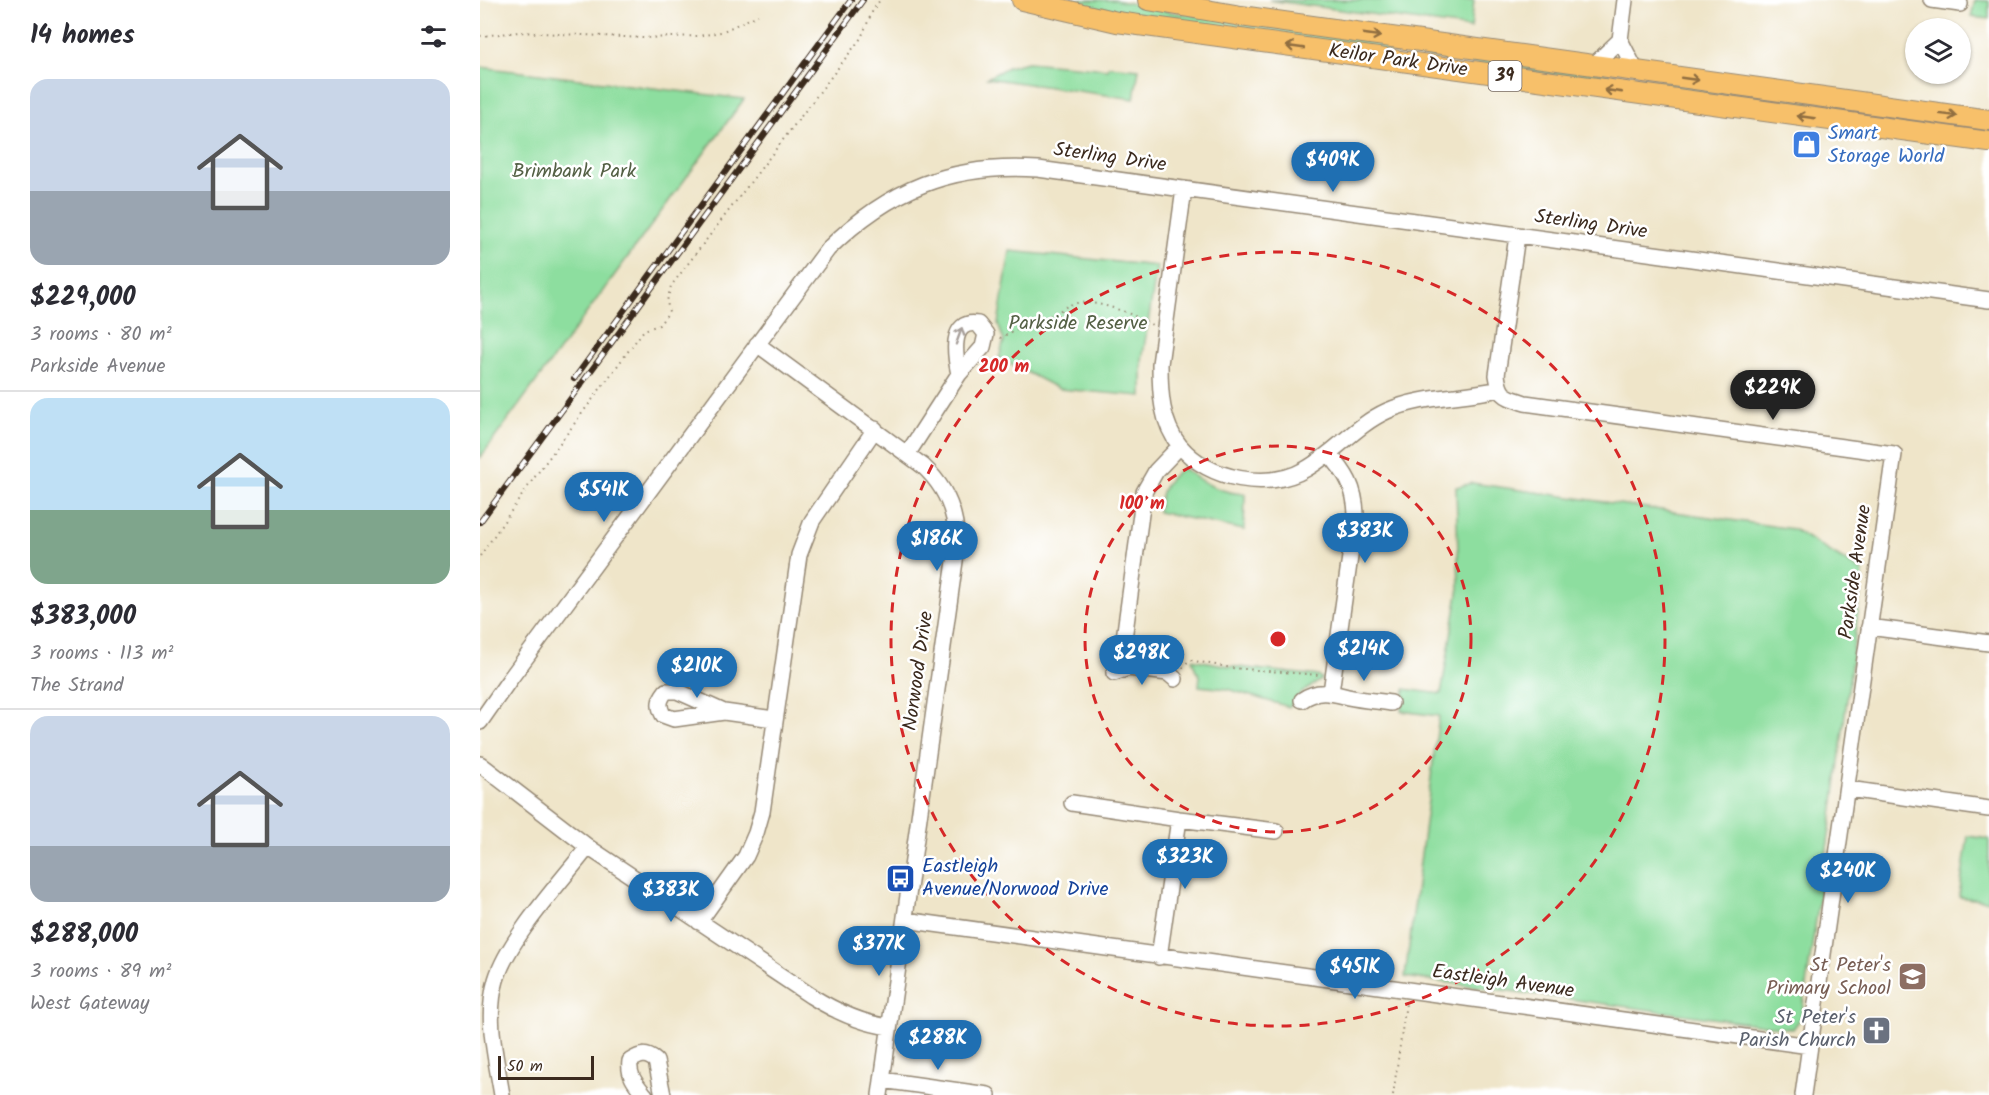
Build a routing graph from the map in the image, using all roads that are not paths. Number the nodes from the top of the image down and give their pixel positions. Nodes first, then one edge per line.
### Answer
1 (1023, 0) edge
2 (1148, 0) edge
3 (1625, 0) edge
4 (1932, 0) edge
5 (1960, 4) dead end
6 (1620, 40) junction
7 (1594, 65) junction
8 (1636, 71) junction
9 (1989, 120) edge
10 (1989, 142) edge
11 (1184, 189) junction
12 (1517, 236) junction
13 (1989, 300) edge
14 (757, 344) junction
15 (959, 374) dead end
16 (1499, 389) junction
17 (875, 429) junction
18 (1180, 446) junction
19 (908, 453) junction
20 (1329, 454) junction
21 (1869, 627) junction
22 (1989, 643) edge
23 (1175, 679) dead end
24 (1331, 692) junction
25 (1302, 700) dead end
26 (1391, 703) dead end
27 (724, 712) dead end
28 (774, 719) junction
29 (480, 722) edge
30 (480, 764) edge
31 (1848, 789) junction
32 (1072, 803) dead end
33 (1989, 809) edge
34 (1179, 819) junction
35 (1276, 831) dead end
36 (588, 847) junction
37 (905, 920) junction
38 (699, 922) junction
39 (1159, 957) junction
40 (889, 1027) junction
41 (1810, 1046) junction
42 (881, 1088) edge
43 (502, 1095) edge
44 (645, 1095) edge
45 (663, 1095) edge
46 (988, 1095) edge
47 (1803, 1095) edge

10 -> 1 main road, Keilor Park Drive / 39
2 -> 7 main road, Keilor Park Drive / 39
3 - 6 street
4 - 5 street
6 - 7 street
6 - 8 street
7 - 8 main road, Keilor Park Drive / 39
8 -> 9 main road, Keilor Park Drive / 39
11 - 12 street, Sterling Drive
11 - 14 street, Sterling Drive
11 - 18 street
12 - 13 street, Sterling Drive
12 - 16 street
14 - 17 street, Norwood Drive
14 - 29 street, Sterling Drive
15 - 19 street
16 - 20 street
16 - 21 street, Parkside Avenue
17 - 19 street, Norwood Drive
17 - 28 street
18 - 20 street
18 - 23 street
19 - 37 street, Norwood Drive
20 - 24 street
21 - 22 street
21 - 31 street, Parkside Avenue
24 - 25 street
24 - 26 street
27 - 28 street
28 - 38 street
30 - 36 street
31 - 33 street
31 - 41 street, Parkside Avenue
32 - 34 street
34 - 35 street
34 - 39 street
36 - 38 street
36 - 43 street
37 - 39 street, Eastleigh Avenue
37 - 40 street, Norwood Drive
38 - 40 street
39 - 41 street, Eastleigh Avenue
40 - 42 street, Norwood Drive
41 - 47 street, Parkside Avenue
42 - 46 street
44 - 45 street

